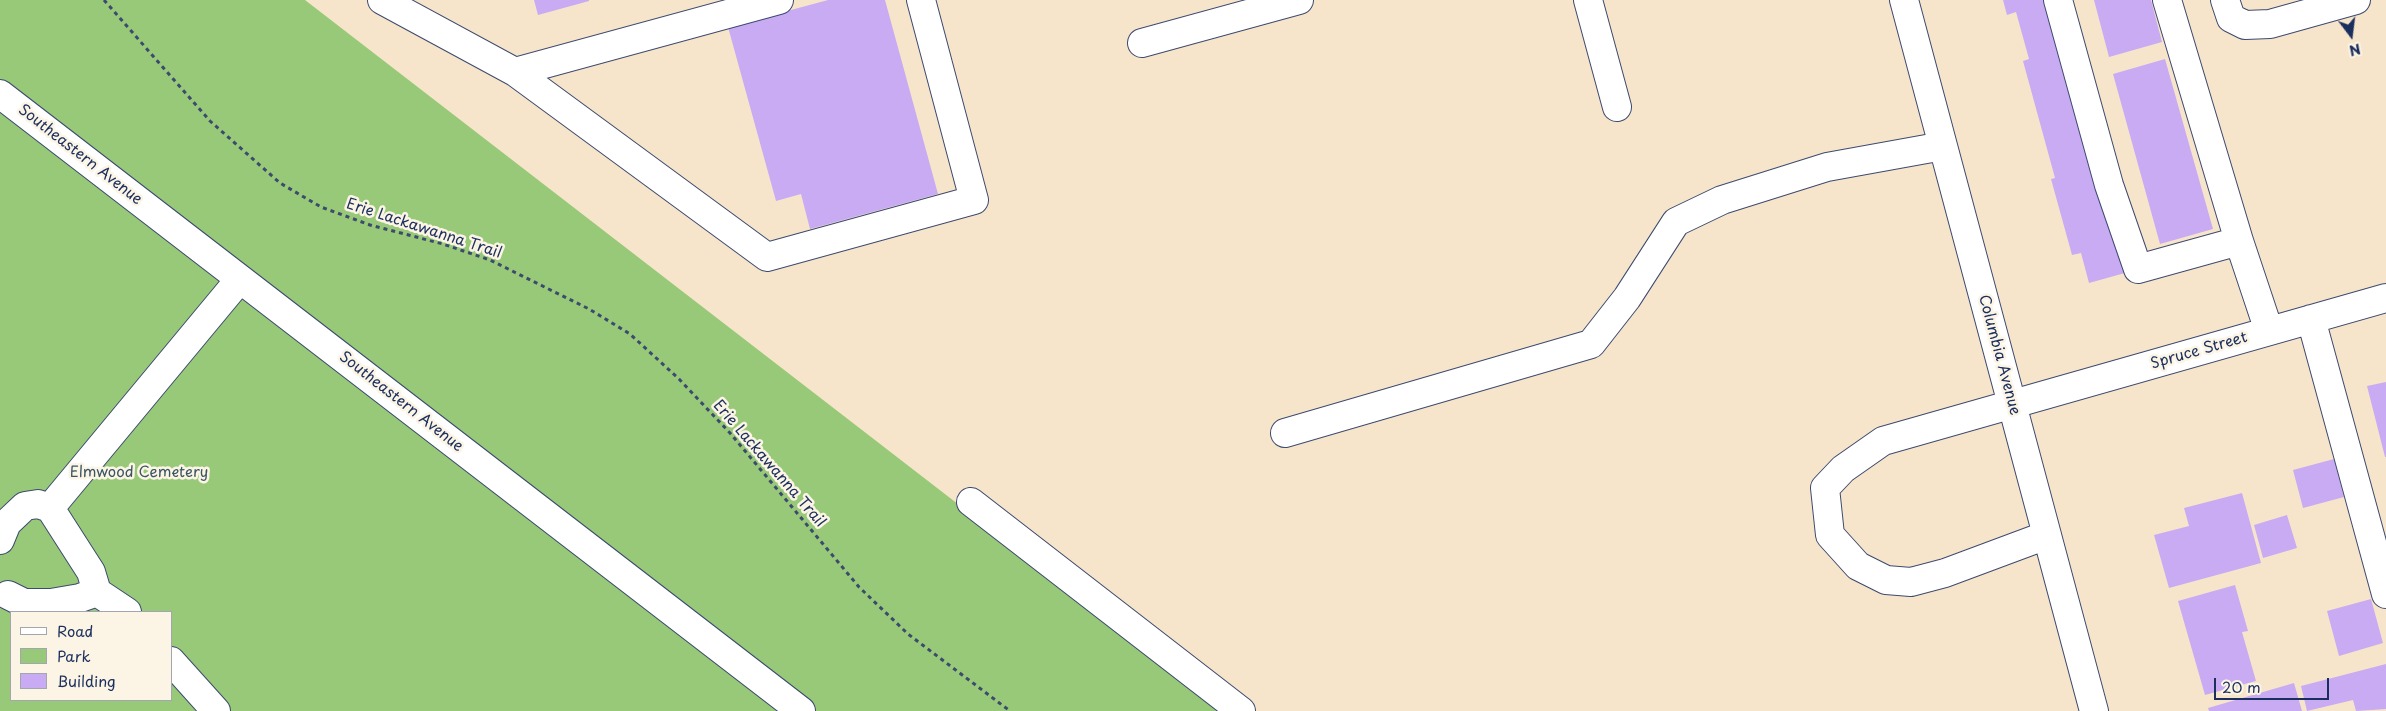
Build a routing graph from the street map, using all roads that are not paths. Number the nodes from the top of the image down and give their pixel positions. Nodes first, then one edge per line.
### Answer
1 (382, 0) edge
2 (780, 0) edge
3 (921, 0) edge
4 (1298, 0) edge
5 (1588, 0) edge
6 (1904, 0) edge
7 (2058, 0) edge
8 (2167, 0) edge
9 (2225, 0) edge
10 (2356, 0) edge
11 (1142, 44) dead end
12 (515, 72) junction
13 (0, 94) edge
14 (1617, 107) dead end
15 (1943, 146) junction
16 (2239, 241) junction
17 (240, 278) junction
18 (2386, 298) edge
19 (2311, 319) junction
20 (2269, 331) junction
21 (2012, 405) junction
22 (1285, 433) dead end
23 (971, 502) dead end
24 (50, 508) junction
25 (2047, 535) junction
26 (0, 540) edge
27 (97, 592) junction
28 (3, 593) edge
29 (2386, 594) edge
30 (125, 611) edge
31 (172, 662) edge
32 (216, 711) edge
33 (801, 711) edge
34 (1241, 711) edge
35 (2094, 711) edge

1 - 12 street
2 - 12 street
3 - 12 street
4 - 11 street
5 - 14 street
6 - 15 street, Columbia Avenue
7 - 16 street
8 - 16 street
9 - 10 street
13 - 17 street, Southeastern Avenue
15 - 21 street, Columbia Avenue
15 - 22 street
16 - 20 street
17 - 24 street
17 - 33 street, Southeastern Avenue
18 - 19 street, Spruce Street
19 - 20 street, Spruce Street
19 - 29 street
20 - 21 street, Spruce Street
21 - 25 street, Columbia Avenue
21 - 25 street, Spruce Street
23 - 34 street
24 - 26 street
24 - 27 street
25 - 35 street, Columbia Avenue
27 - 28 street
27 - 30 street
31 - 32 street

